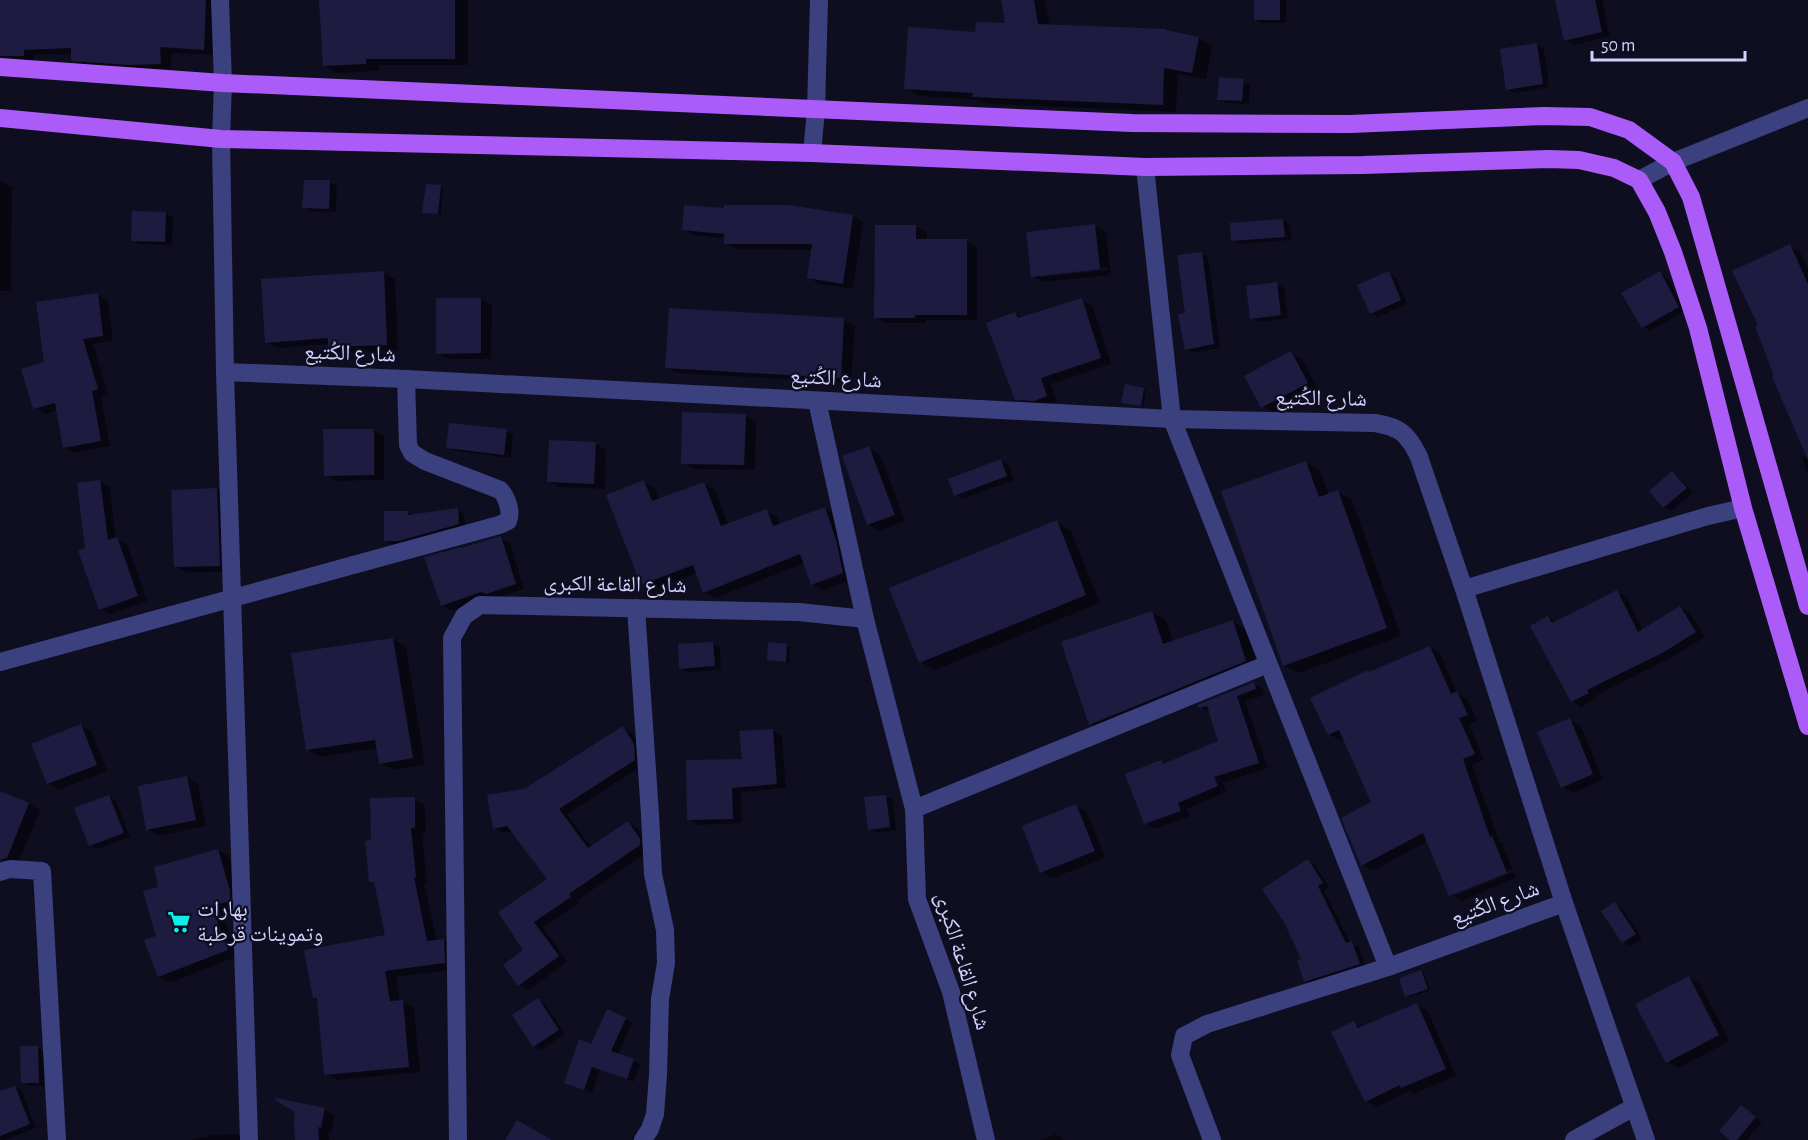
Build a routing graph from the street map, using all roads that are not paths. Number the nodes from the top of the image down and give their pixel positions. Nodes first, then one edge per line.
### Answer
1 (220, 0) edge
2 (819, 0) edge
3 (0, 67) edge
4 (223, 83) junction
5 (816, 110) junction
6 (1807, 112) edge
7 (0, 118) edge
8 (221, 139) junction
9 (812, 153) junction
10 (1673, 162) junction
11 (1145, 167) junction
12 (1639, 180) junction
13 (225, 372) junction
14 (406, 379) junction
15 (817, 401) junction
16 (1172, 419) junction
17 (1743, 508) junction
18 (1464, 589) junction
19 (231, 598) junction
20 (1808, 606) edge
21 (636, 608) junction
22 (865, 619) junction
23 (0, 657) edge
24 (1268, 664) junction
25 (1808, 726) edge
26 (914, 809) junction
27 (0, 872) edge
28 (1564, 903) junction
29 (1388, 967) junction
30 (1634, 1107) junction
31 (57, 1140) edge
32 (249, 1140) edge
33 (458, 1140) edge
34 (643, 1140) edge
35 (986, 1140) edge
36 (1212, 1140) edge
37 (1574, 1140) edge
38 (1646, 1140) edge

1 - 4 street
2 - 5 street
3 - 4 main road
4 - 5 main road
4 - 8 street
5 - 9 street
5 - 10 main road
6 - 10 street
7 - 8 main road
8 - 9 main road
8 - 13 street
9 - 11 main road
10 - 12 street
10 - 20 main road
11 - 12 main road
11 - 16 street
12 - 17 main road
13 - 14 street, شارع الكُتيع
13 - 19 street
14 - 15 street, شارع الكُتيع
14 - 19 street
15 - 16 street, شارع الكُتيع
15 - 22 street, شارع القاعة الكبرى
16 - 18 street, شارع الكُتيع
16 - 24 street
17 - 18 street
17 - 25 main road
18 - 28 street, شارع الكُتيع
19 - 23 street
19 - 32 street
21 - 22 street, شارع القاعة الكبرى
21 - 33 street, شارع القاعة الكبرى
21 - 34 street
22 - 26 street, شارع القاعة الكبرى
24 - 26 street
24 - 29 street
26 - 35 street, شارع القاعة الكبرى
27 - 31 street
28 - 29 street, شارع الكُتيع
28 - 30 street
29 - 36 street, شارع الكُتيع
30 - 37 street
30 - 38 street

